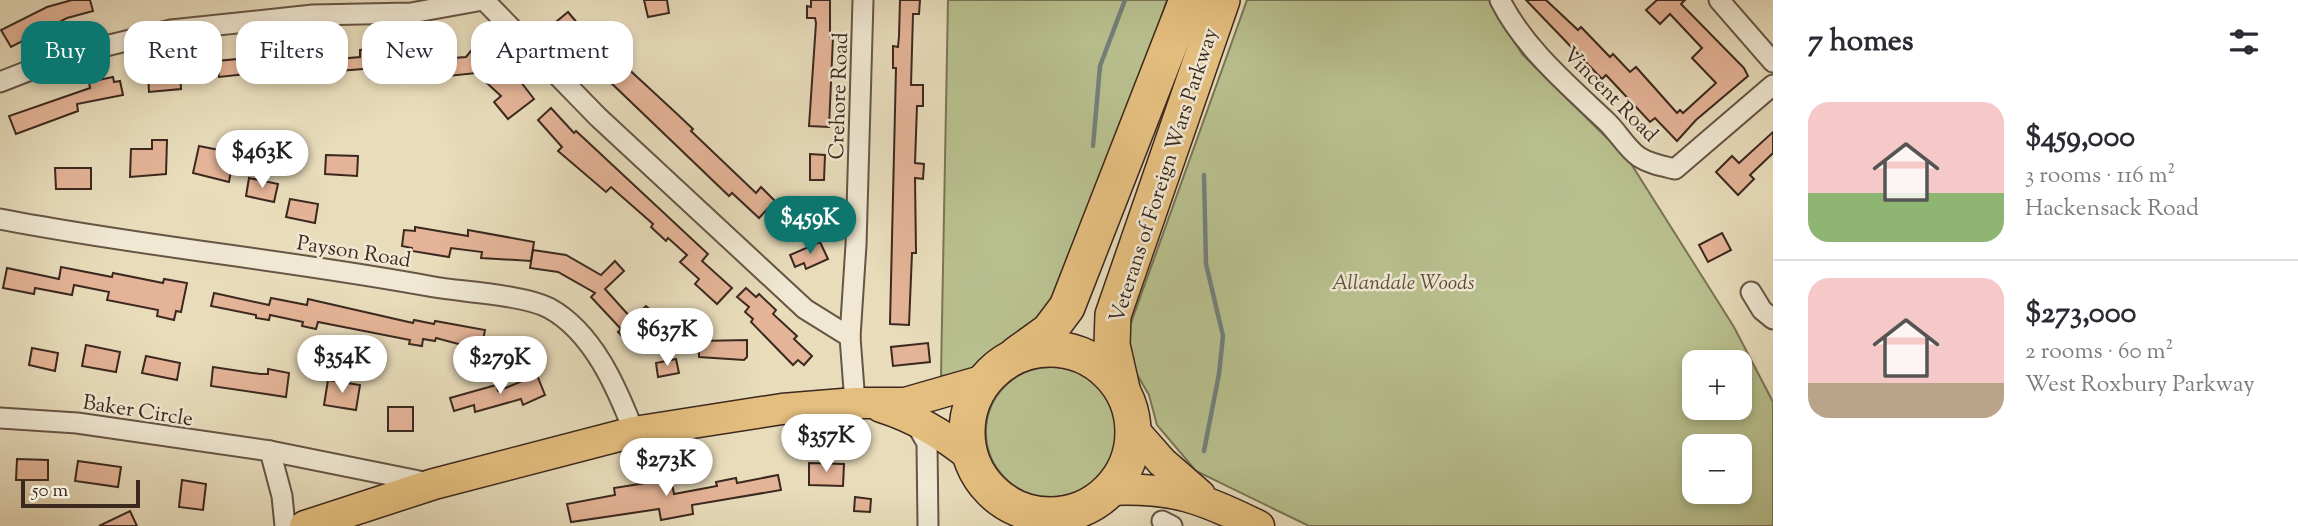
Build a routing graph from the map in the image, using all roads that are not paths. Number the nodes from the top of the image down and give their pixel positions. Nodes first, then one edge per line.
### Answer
1 (484, 0) edge
2 (863, 0) edge
3 (1187, 0) edge
4 (1222, 0) edge
5 (1500, 0) edge
6 (1719, 0) edge
7 (1773, 62) edge
8 (0, 82) edge
9 (1773, 85) edge
10 (0, 219) edge
11 (1751, 292) dead end
12 (1773, 319) edge
13 (850, 337) junction
14 (997, 370) junction
15 (1123, 393) junction
16 (863, 403) junction
17 (908, 415) junction
18 (0, 418) edge
19 (1132, 428) junction
20 (634, 432) junction
21 (270, 451) junction
22 (974, 464) junction
23 (434, 484) junction
24 (1206, 500) junction
25 (1087, 507) edge
26 (285, 526) edge
27 (305, 526) edge
28 (928, 526) edge
29 (993, 526) edge
30 (1259, 526) edge

1 - 8 street
1 - 13 street
2 - 13 street, Crehore Road
3 - 14 highway, Veterans of Foreign Wars Parkway
4 - 15 highway, Veterans of Foreign Wars Parkway
5 - 9 street, Vincent Road
6 - 7 street
10 - 20 street, Payson Road
11 - 12 street
13 - 16 street, Crehore Road
14 - 15 highway
14 - 16 main road
14 - 22 highway
15 - 19 highway
16 - 17 main road
16 - 20 main road
17 - 22 main road
17 - 28 street
18 - 21 street, Baker Circle
19 - 24 main road
19 - 25 highway
20 - 23 main road
21 - 23 street, Baker Circle
21 - 26 street
22 - 25 highway
22 - 29 highway
23 - 27 main road
24 - 25 main road
24 - 30 main road

